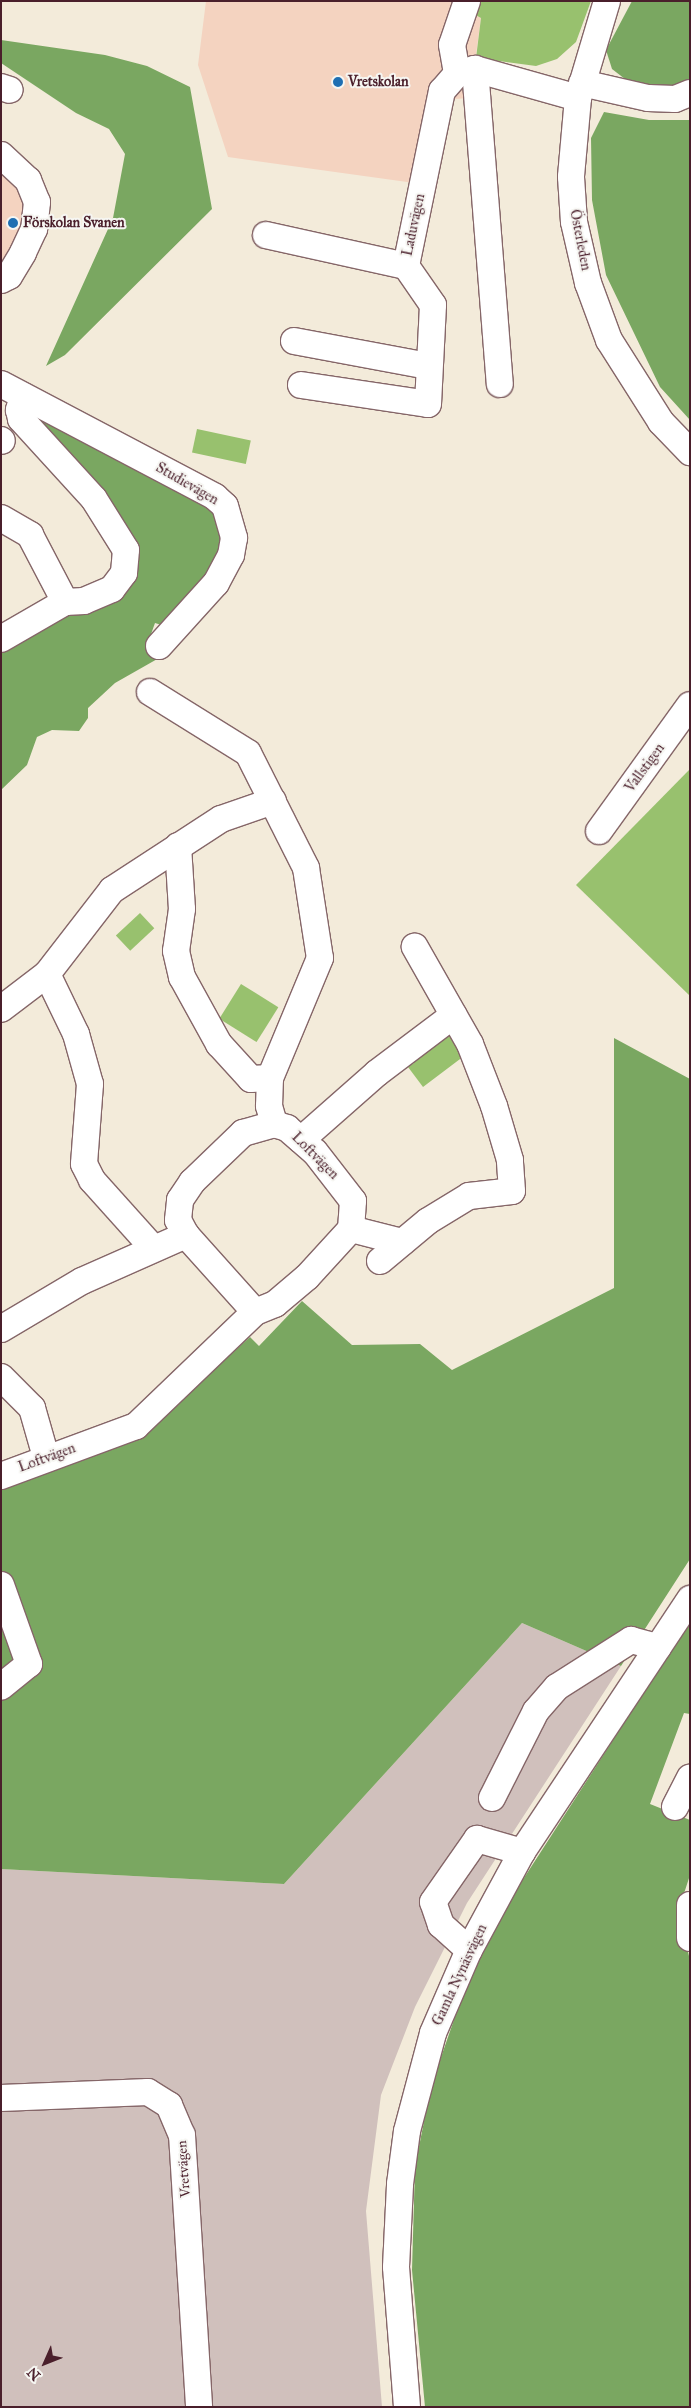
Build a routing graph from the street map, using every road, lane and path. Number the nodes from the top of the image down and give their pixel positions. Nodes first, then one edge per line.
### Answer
1 (467, 1) edge
2 (607, 1) edge
3 (466, 72) junction
4 (580, 91) junction
5 (690, 93) edge
6 (1, 156) edge
7 (266, 235) dead end
8 (406, 266) junction
9 (1, 280) edge
10 (294, 341) dead end
11 (427, 366) junction
12 (500, 384) dead end
13 (301, 385) dead end
14 (12, 390) edge
15 (690, 452) edge
16 (2, 519) edge
17 (65, 602) junction
18 (1, 639) edge
19 (159, 646) dead end
20 (150, 692) dead end
21 (690, 705) edge
22 (273, 801) junction
23 (600, 831) dead end
24 (178, 846) junction
25 (415, 948) dead end
26 (47, 974) junction
27 (1, 1009) edge
28 (454, 1015) junction
29 (270, 1078) junction
30 (274, 1124) junction
31 (301, 1140) junction
32 (351, 1229) junction
33 (186, 1235) junction
34 (402, 1242) junction
35 (153, 1248) junction
36 (380, 1260) dead end
37 (255, 1312) junction
38 (1, 1329) edge
39 (1, 1377) edge
40 (46, 1457) junction
41 (1, 1476) edge
42 (1, 1585) edge
43 (690, 1599) edge
44 (658, 1647) junction
45 (1, 1687) edge
46 (689, 1775) edge
47 (492, 1798) dead end
48 (675, 1807) dead end
49 (522, 1852) junction
50 (690, 1905) edge
51 (690, 1938) edge
52 (469, 1950) junction
53 (1, 2098) edge
54 (199, 2407) edge
55 (407, 2407) edge

1 - 3 street
2 - 4 street, Österleden
3 - 4 street
3 - 8 street, Laduvägen
3 - 12 street
4 - 5 street
4 - 15 street, Österleden
6 - 9 street
7 - 8 street
8 - 11 street, Laduvägen
10 - 11 street
11 - 13 street, Laduvägen
14 - 17 street
14 - 19 street, Studievägen
16 - 17 street
17 - 18 street
20 - 22 street
21 - 23 street, Vallstigen
22 - 24 street
22 - 29 street
24 - 26 street
24 - 29 street
25 - 28 street
26 - 27 street
26 - 35 street
28 - 31 street
28 - 34 street
29 - 30 street
30 - 31 street, Loftvägen
30 - 33 street
31 - 32 street, Loftvägen
32 - 34 street
32 - 37 street, Loftvägen
33 - 35 street
33 - 37 street
34 - 36 street
35 - 38 street
37 - 40 street, Loftvägen
39 - 40 street
40 - 41 street, Loftvägen
42 - 45 street
43 - 44 street, Gamla Nynäsvägen
44 - 47 street
44 - 49 street, Gamla Nynäsvägen
46 - 48 street
49 - 52 street, Gamla Nynäsvägen
49 - 52 street
50 - 51 street
52 - 55 street, Gamla Nynäsvägen
53 - 54 street, Vretvägen

